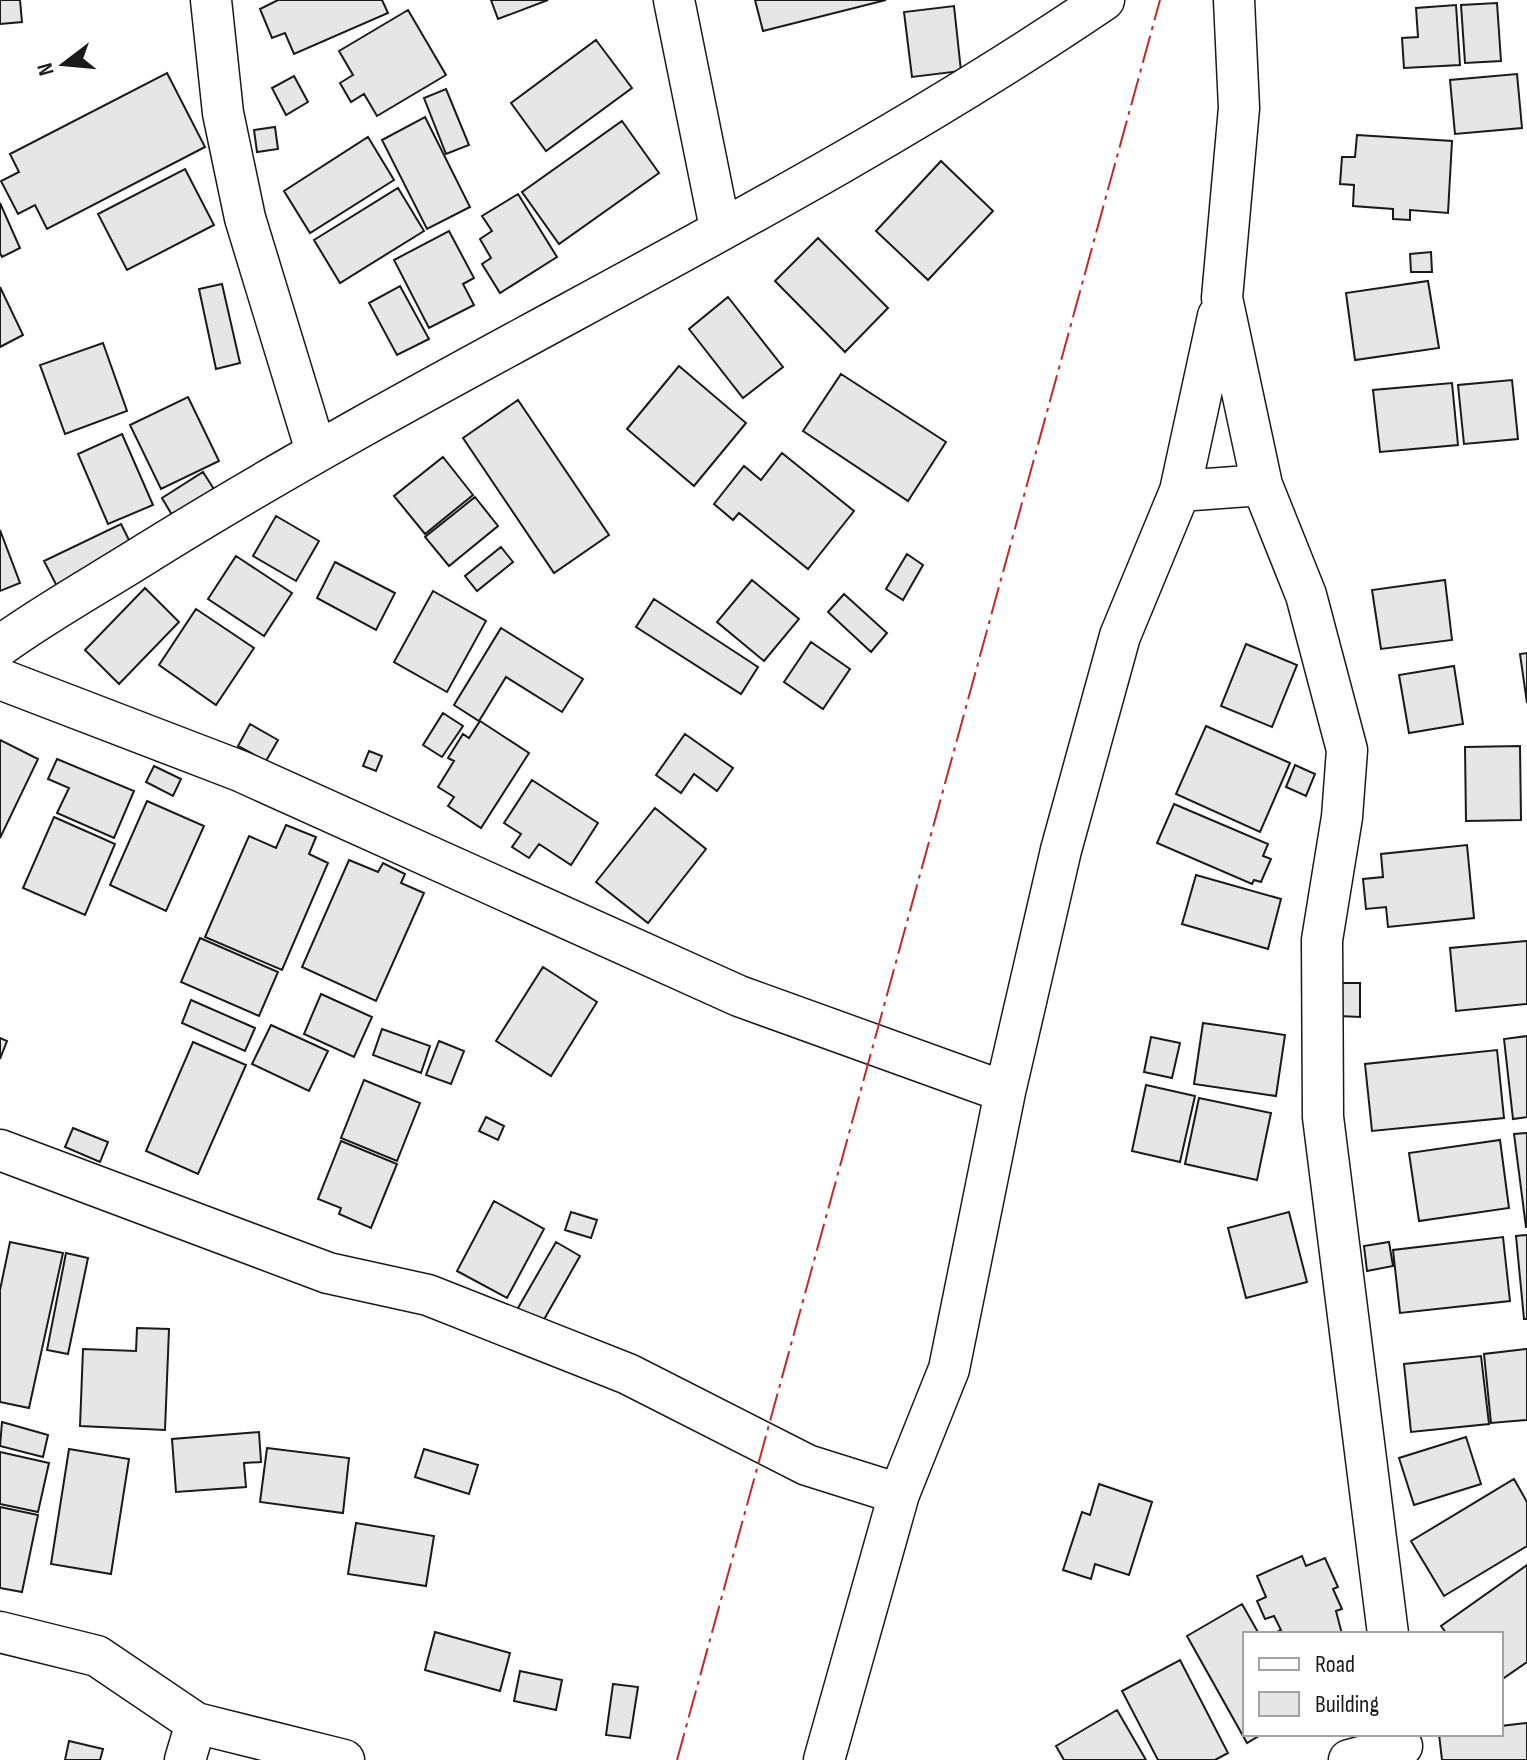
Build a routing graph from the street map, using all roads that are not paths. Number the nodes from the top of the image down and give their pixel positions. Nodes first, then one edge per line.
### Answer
1 (211, 0) edge
2 (674, 0) edge
3 (1104, 0) edge
4 (1234, 0) edge
5 (720, 228) junction
6 (1222, 298) junction
7 (316, 451) junction
8 (1262, 485) junction
9 (1180, 491) junction
10 (0, 646) edge
11 (0, 679) edge
12 (1005, 1092) junction
13 (0, 1150) edge
14 (899, 1494) junction
15 (0, 1632) edge
16 (1388, 1632) edge
17 (191, 1741) edge
18 (1402, 1747) edge
19 (344, 1760) edge
20 (824, 1760) edge
21 (1349, 1760) edge

1 - 7 street
2 - 5 street
3 - 5 street
4 - 6 street
5 - 7 street
6 - 8 street
6 - 9 street
7 - 10 street
8 - 9 street
8 - 16 street
9 - 12 street
11 - 12 street
12 - 14 street
13 - 14 street
14 - 20 street
15 - 17 street
17 - 19 street
18 - 21 street

